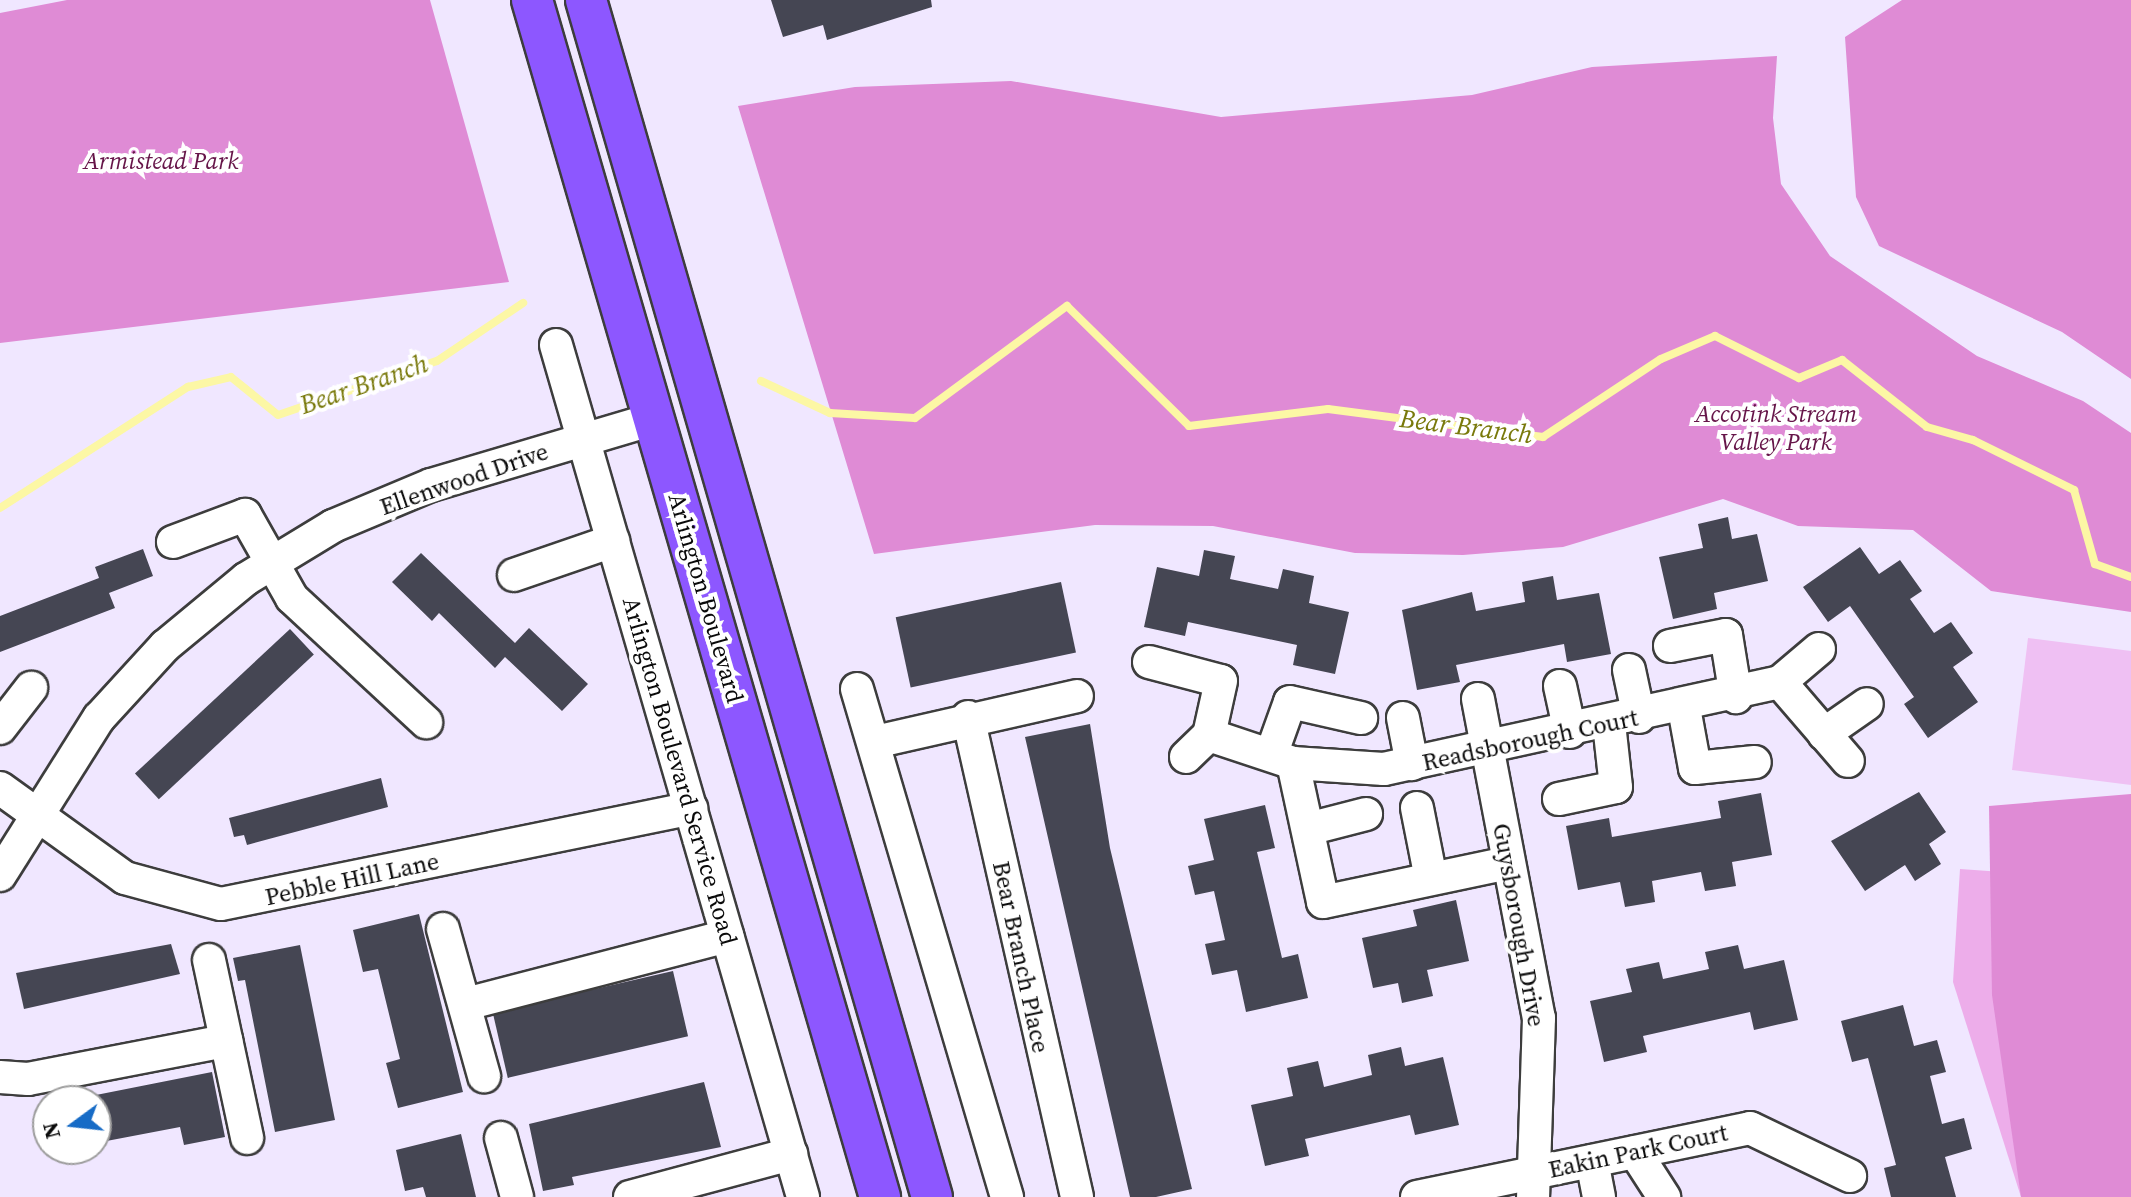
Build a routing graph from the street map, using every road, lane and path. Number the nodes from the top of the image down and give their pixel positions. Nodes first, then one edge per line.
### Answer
1 (532, 0) edge
2 (586, 0) edge
3 (556, 345) dead end
4 (654, 419) junction
5 (581, 440) junction
6 (613, 541) junction
7 (173, 542) dead end
8 (274, 563) junction
9 (514, 575) dead end
10 (1670, 646) dead end
11 (1819, 649) dead end
12 (1149, 662) dead end
13 (1629, 670) dead end
14 (1780, 682) junction
15 (1560, 686) dead end
16 (31, 688) dead end
17 (857, 689) dead end
18 (1077, 696) dead end
19 (1736, 697) junction
20 (1478, 699) dead end
21 (1867, 704) dead end
22 (1684, 708) junction
23 (968, 717) junction
24 (1361, 718) dead end
25 (1403, 718) dead end
26 (1624, 721) junction
27 (426, 722) dead end
28 (0, 728) edge
29 (1570, 732) junction
30 (1824, 734) junction
31 (1209, 735) junction
32 (875, 742) junction
33 (1489, 750) junction
34 (1186, 757) dead end
35 (1282, 759) junction
36 (1848, 761) dead end
37 (1755, 762) dead end
38 (1412, 764) junction
39 (0, 788) edge
40 (1559, 799) dead end
41 (691, 808) junction
42 (1417, 808) dead end
43 (35, 810) junction
44 (1366, 814) dead end
45 (1308, 829) junction
46 (1508, 863) junction
47 (0, 875) edge
48 (1431, 879) junction
49 (443, 929) dead end
50 (727, 936) junction
51 (209, 960) dead end
52 (466, 1004) junction
53 (226, 1041) junction
54 (484, 1076) dead end
55 (0, 1077) edge
56 (247, 1138) dead end
57 (501, 1138) dead end
58 (1635, 1152) junction
59 (791, 1154) junction
60 (1592, 1161) junction
61 (1850, 1176) dead end
62 (1535, 1185) edge
63 (517, 1197) edge
64 (630, 1197) edge
65 (803, 1197) edge
66 (880, 1197) edge
67 (932, 1197) edge
68 (1007, 1197) edge
69 (1077, 1197) edge
70 (1417, 1197) edge
71 (1599, 1197) edge
72 (1664, 1197) edge

1 - 4 main road, Arlington Boulevard
2 - 67 main road
3 - 5 street, Arlington Boulevard Service Road
4 - 5 street, Ellenwood Drive
4 - 66 main road, Arlington Boulevard
5 - 6 street, Arlington Boulevard Service Road
5 - 8 street, Ellenwood Drive
6 - 9 street
6 - 41 street, Arlington Boulevard Service Road
7 - 8 street
8 - 27 street
8 - 43 street, Ellenwood Drive
10 - 19 street
11 - 14 street
12 - 31 street
13 - 26 street
14 - 19 street, Readsborough Court
14 - 30 street
15 - 29 street
16 - 28 street
17 - 32 street
18 - 23 street
19 - 22 street, Readsborough Court
20 - 33 street, Guysborough Drive
21 - 30 street
22 - 26 street, Readsborough Court
22 - 37 street
23 - 32 street
23 - 69 street, Bear Branch Place
24 - 35 street
25 - 38 street
26 - 29 street, Readsborough Court
26 - 40 street
29 - 33 street, Readsborough Court
30 - 36 street
31 - 34 street
31 - 35 street, Readsborough Court
32 - 68 street
33 - 38 street, Readsborough Court
33 - 46 street, Guysborough Drive
35 - 38 street, Readsborough Court
35 - 45 street
39 - 43 street, Pebble Hill Lane
41 - 43 street, Pebble Hill Lane
41 - 50 street, Arlington Boulevard Service Road
42 - 48 street
43 - 47 street, Ellenwood Drive
44 - 45 street
45 - 48 street
46 - 48 street
46 - 62 street, Guysborough Drive
49 - 52 street
50 - 52 street
50 - 59 street, Arlington Boulevard Service Road
51 - 53 street
52 - 54 street
53 - 55 street
53 - 56 street
57 - 63 street
58 - 60 street, Eakin Park Court
58 - 61 street, Eakin Park Court
58 - 72 street
59 - 64 street
59 - 65 street, Arlington Boulevard Service Road
60 - 62 street, Eakin Park Court
60 - 71 street
62 - 70 street, Eakin Park Court

